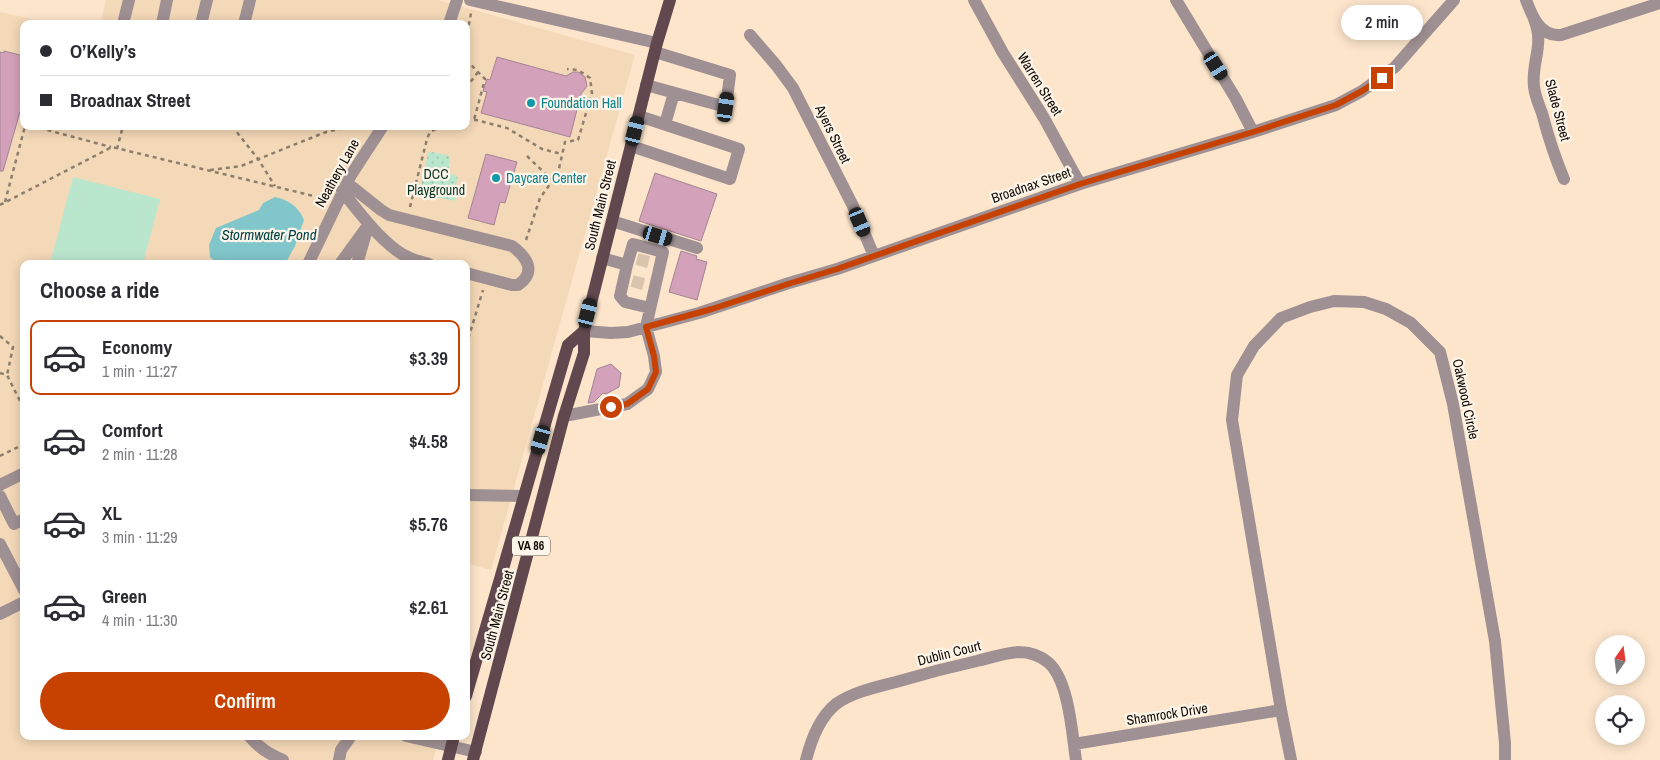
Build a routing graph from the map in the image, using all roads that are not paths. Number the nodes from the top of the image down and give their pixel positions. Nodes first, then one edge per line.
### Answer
1 (129, 0) edge
2 (167, 0) edge
3 (206, 0) edge
4 (250, 0) edge
5 (457, 0) edge
6 (472, 0) edge
7 (670, 0) edge
8 (974, 0) edge
9 (1176, 0) edge
10 (1454, 0) edge
11 (1526, 0) edge
12 (1660, 3) edge
13 (1534, 19) junction
14 (124, 20) edge
15 (163, 20) edge
16 (202, 20) edge
17 (245, 20) edge
18 (450, 20) edge
19 (750, 35) dead end
20 (656, 48) junction
21 (646, 85) junction
22 (674, 93) junction
23 (638, 116) junction
24 (665, 124) junction
25 (381, 130) edge
26 (1253, 132) junction
27 (631, 146) junction
28 (1564, 179) dead end
29 (1080, 184) junction
30 (342, 192) junction
31 (612, 221) junction
32 (369, 224) junction
33 (697, 248) dead end
34 (397, 251) junction
35 (874, 256) junction
36 (602, 258) junction
37 (310, 260) edge
38 (343, 260) edge
39 (358, 260) edge
40 (394, 260) edge
41 (414, 260) edge
42 (631, 260) junction
43 (472, 275) edge
44 (650, 308) junction
45 (646, 327) junction
46 (584, 332) junction
47 (564, 416) junction
48 (20, 475) edge
49 (0, 485) edge
50 (470, 495) edge
51 (0, 496) edge
52 (524, 496) junction
53 (20, 521) edge
54 (0, 544) edge
55 (20, 582) edge
56 (20, 604) edge
57 (0, 614) edge
58 (470, 682) edge
59 (1281, 710) junction
60 (252, 740) edge
61 (348, 740) edge
62 (453, 741) edge
63 (1074, 744) junction
64 (474, 756) edge
65 (284, 760) edge
66 (339, 760) edge
67 (448, 760) edge
68 (806, 760) edge
69 (1076, 760) edge
70 (1291, 760) edge
71 (1505, 760) edge

1 - 14 street
2 - 15 street
3 - 16 street
4 - 17 street
5 - 18 street
6 - 20 street
7 - 20 main road, South Main Street / VA 86
8 - 29 street, Warren Street
9 - 26 street
10 - 26 street, Broadnax Street
11 - 13 street, Slade Street
12 - 13 street
13 - 28 street, Slade Street
19 - 35 street, Ayers Street
20 - 21 main road, South Main Street / VA 86
20 - 22 street
21 - 22 street
21 - 23 main road, South Main Street / VA 86
22 - 24 street
23 - 24 street
23 - 27 main road, South Main Street / VA 86
24 - 27 street
25 - 30 street, Neathery Lane
26 - 29 street, Broadnax Street
27 - 31 main road, South Main Street / VA 86
29 - 35 street, Broadnax Street
30 - 32 street
30 - 37 street, Neathery Lane
30 - 43 street
31 - 33 street
31 - 36 main road, South Main Street / VA 86
32 - 34 street
32 - 38 street
32 - 39 street
34 - 40 street
34 - 41 street
35 - 45 street, Broadnax Street
36 - 42 street
36 - 46 main road, South Main Street / VA 86
42 - 44 street
42 - 44 street
44 - 45 street
45 - 46 street, Broadnax Street
45 - 47 street
46 - 47 main road, South Main Street / VA 86
46 - 52 main road, South Main Street / VA 86
47 - 64 main road, South Main Street / VA 86
48 - 49 street
50 - 52 street
51 - 53 street
52 - 58 main road, South Main Street / VA 86
54 - 55 street
56 - 57 street
59 - 63 street, Shamrock Drive
59 - 70 street, Oakwood Circle
59 - 71 street, Oakwood Circle
60 - 65 street
61 - 66 street
62 - 64 street
62 - 67 main road
63 - 68 street, Dublin Court
63 - 69 street

